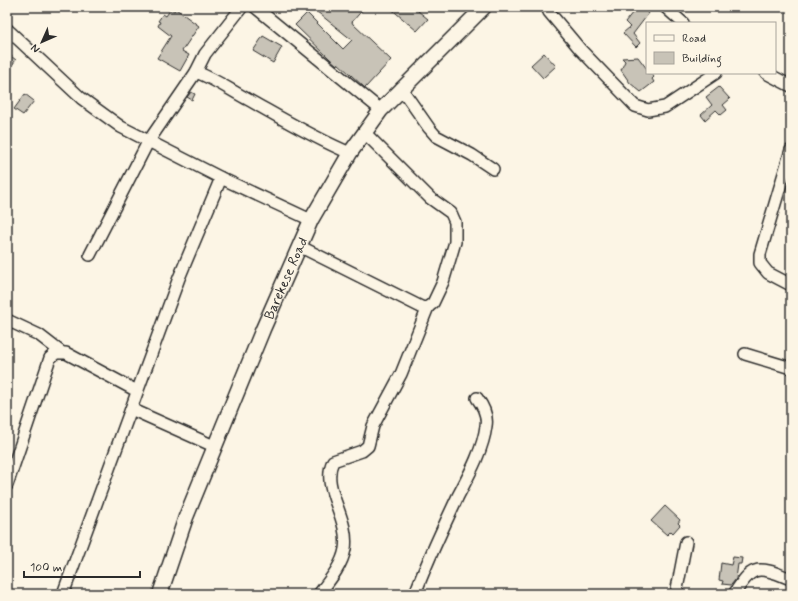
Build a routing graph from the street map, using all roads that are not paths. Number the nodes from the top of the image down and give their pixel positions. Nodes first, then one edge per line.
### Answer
1 (242, 7) edge
2 (255, 7) edge
3 (484, 7) edge
4 (547, 7) edge
5 (665, 7) edge
6 (683, 22) edge
7 (7, 29) edge
8 (196, 72) junction
9 (714, 74) edge
10 (768, 74) edge
11 (791, 86) edge
12 (402, 88) junction
13 (382, 110) junction
14 (365, 132) junction
15 (148, 142) junction
16 (791, 150) edge
17 (350, 153) junction
18 (493, 169) dead end
19 (221, 178) junction
20 (311, 220) junction
21 (299, 246) junction
22 (90, 255) dead end
23 (791, 285) edge
24 (428, 307) junction
25 (7, 320) edge
26 (61, 352) junction
27 (745, 354) dead end
28 (791, 368) edge
29 (137, 390) junction
30 (477, 398) dead end
31 (131, 409) junction
32 (216, 447) junction
33 (7, 485) edge
34 (686, 542) dead end
35 (791, 579) edge
36 (63, 594) edge
37 (160, 594) edge
38 (319, 594) edge
39 (415, 594) edge
40 (676, 594) edge
41 (734, 594) edge

1 - 8 street
2 - 13 street
3 - 12 main road, Barekese Road
4 - 9 street
5 - 6 street
7 - 15 street
8 - 15 street
8 - 17 street
10 - 11 street
12 - 13 main road, Barekese Road
12 - 18 street
13 - 14 main road, Barekese Road
14 - 17 main road, Barekese Road
14 - 24 street
15 - 19 street
15 - 22 street
16 - 23 street
17 - 20 main road, Barekese Road
19 - 20 street
19 - 29 street
20 - 21 main road, Barekese Road
21 - 24 street
21 - 32 main road, Barekese Road
24 - 38 street
25 - 26 street
26 - 29 street
26 - 33 street
27 - 28 street
29 - 31 street
30 - 39 street
31 - 32 street
31 - 36 street
32 - 37 main road, Barekese Road
34 - 40 street
35 - 41 street

